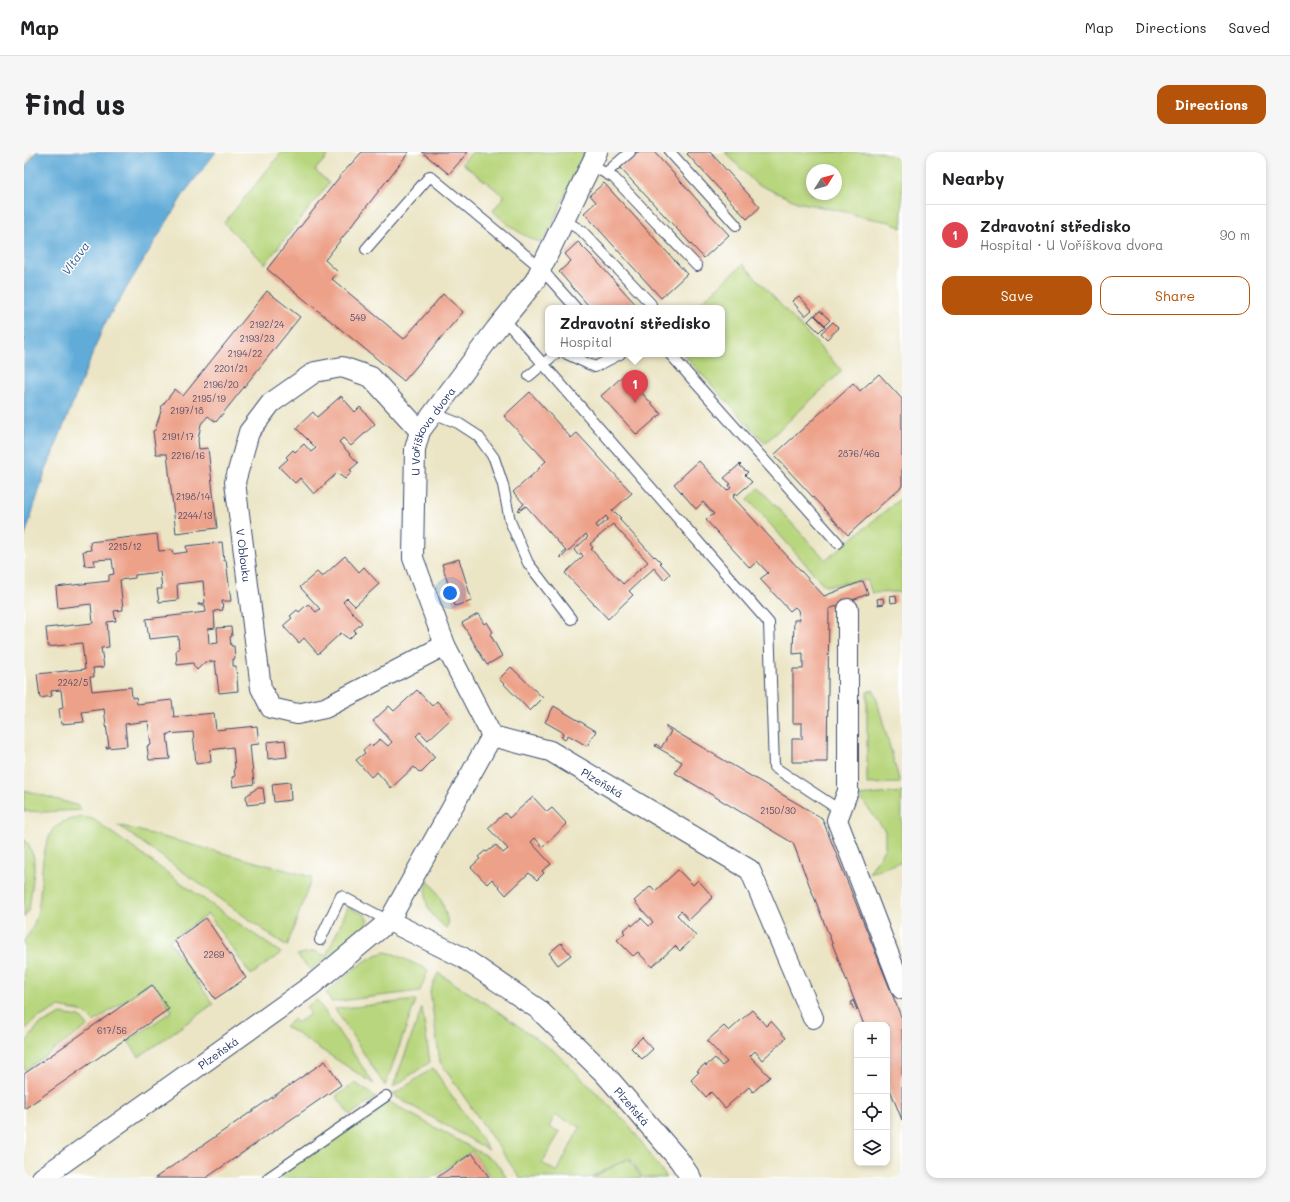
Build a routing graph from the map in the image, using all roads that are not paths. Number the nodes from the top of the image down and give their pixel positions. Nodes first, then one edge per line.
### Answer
1 (630, 152) edge
2 (670, 152) edge
3 (598, 163) edge
4 (564, 220) junction
5 (736, 224) dead end
6 (366, 249) dead end
7 (696, 266) dead end
8 (541, 268) junction
9 (651, 304) dead end
10 (573, 305) edge
11 (504, 319) junction
12 (552, 357) edge
13 (573, 357) edge
14 (614, 357) edge
15 (673, 357) edge
16 (543, 365) junction
17 (529, 376) dead end
18 (433, 414) junction
19 (420, 431) junction
20 (838, 543) dead end
21 (848, 609) dead end
22 (571, 619) dead end
23 (445, 645) junction
24 (492, 736) junction
25 (841, 811) junction
26 (389, 921) junction
27 (320, 940) dead end
28 (902, 990) edge
29 (813, 1018) dead end
30 (386, 1096) dead end
31 (42, 1178) edge
32 (268, 1178) edge
33 (691, 1178) edge

1 - 3 lane
2 - 5 lane
3 - 4 street, U Voříškova dvora
3 - 7 lane
4 - 8 street, U Voříškova dvora
4 - 9 lane
6 - 8 lane
8 - 10 lane
8 - 11 street, U Voříškova dvora
11 - 16 lane
11 - 18 street, U Voříškova dvora
12 - 16 lane
13 - 14 lane
15 - 20 lane
16 - 17 lane
16 - 25 lane
18 - 19 street, U Voříškova dvora
18 - 22 lane
19 - 23 street, U Voříškova dvora
19 - 23 street, V Oblouku
21 - 25 street
23 - 24 street, U Voříškova dvora
24 - 26 street, Plzeňská
24 - 29 street, Plzeňská
25 - 28 street
26 - 27 lane
26 - 31 street, Plzeňská
26 - 33 street, Plzeňská
30 - 32 lane

